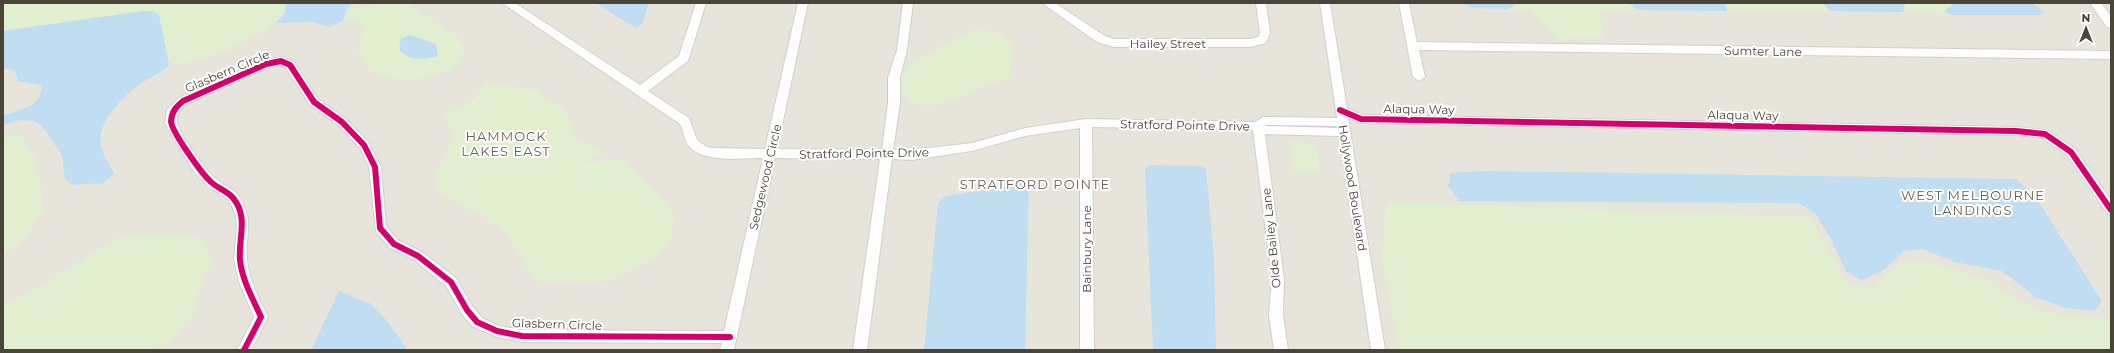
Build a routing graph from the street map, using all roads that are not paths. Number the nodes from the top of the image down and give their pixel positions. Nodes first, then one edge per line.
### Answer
1 (507, 3) edge
2 (701, 3) edge
3 (803, 3) edge
4 (908, 3) edge
5 (1047, 3) edge
6 (1261, 3) edge
7 (1325, 3) edge
8 (1404, 3) edge
9 (2095, 3) edge
10 (2111, 24) edge
11 (1414, 46) junction
12 (2111, 56) edge
13 (1419, 77) dead end
14 (640, 91) junction
15 (1342, 121) junction
16 (1086, 123) junction
17 (1258, 126) junction
18 (770, 154) junction
19 (887, 155) junction
20 (2111, 210) edge
21 (730, 337) junction
22 (244, 350) edge
23 (726, 350) edge
24 (860, 350) edge
25 (1087, 350) edge
26 (1281, 350) edge
27 (1378, 350) edge

1 - 14 street, Stratford Pointe Drive
2 - 14 street
3 - 18 street, Sedgewood Circle
4 - 19 street
5 - 6 street, Hailey Street
7 - 15 street, Hollywood Boulevard
8 - 11 street
9 - 10 street
11 - 12 street, Sumter Lane
11 - 13 street
14 - 18 street, Stratford Pointe Drive
15 - 17 street, Stratford Pointe Drive
15 - 20 street, Alaqua Way
15 - 27 street, Hollywood Boulevard
16 - 17 street, Stratford Pointe Drive
16 - 19 street, Stratford Pointe Drive
16 - 25 street, Bainbury Lane
17 - 26 street, Olde Bailey Lane
18 - 19 street, Stratford Pointe Drive
18 - 21 street, Sedgewood Circle
19 - 24 street
21 - 22 street, Glasbern Circle
21 - 23 street, Sedgewood Circle

